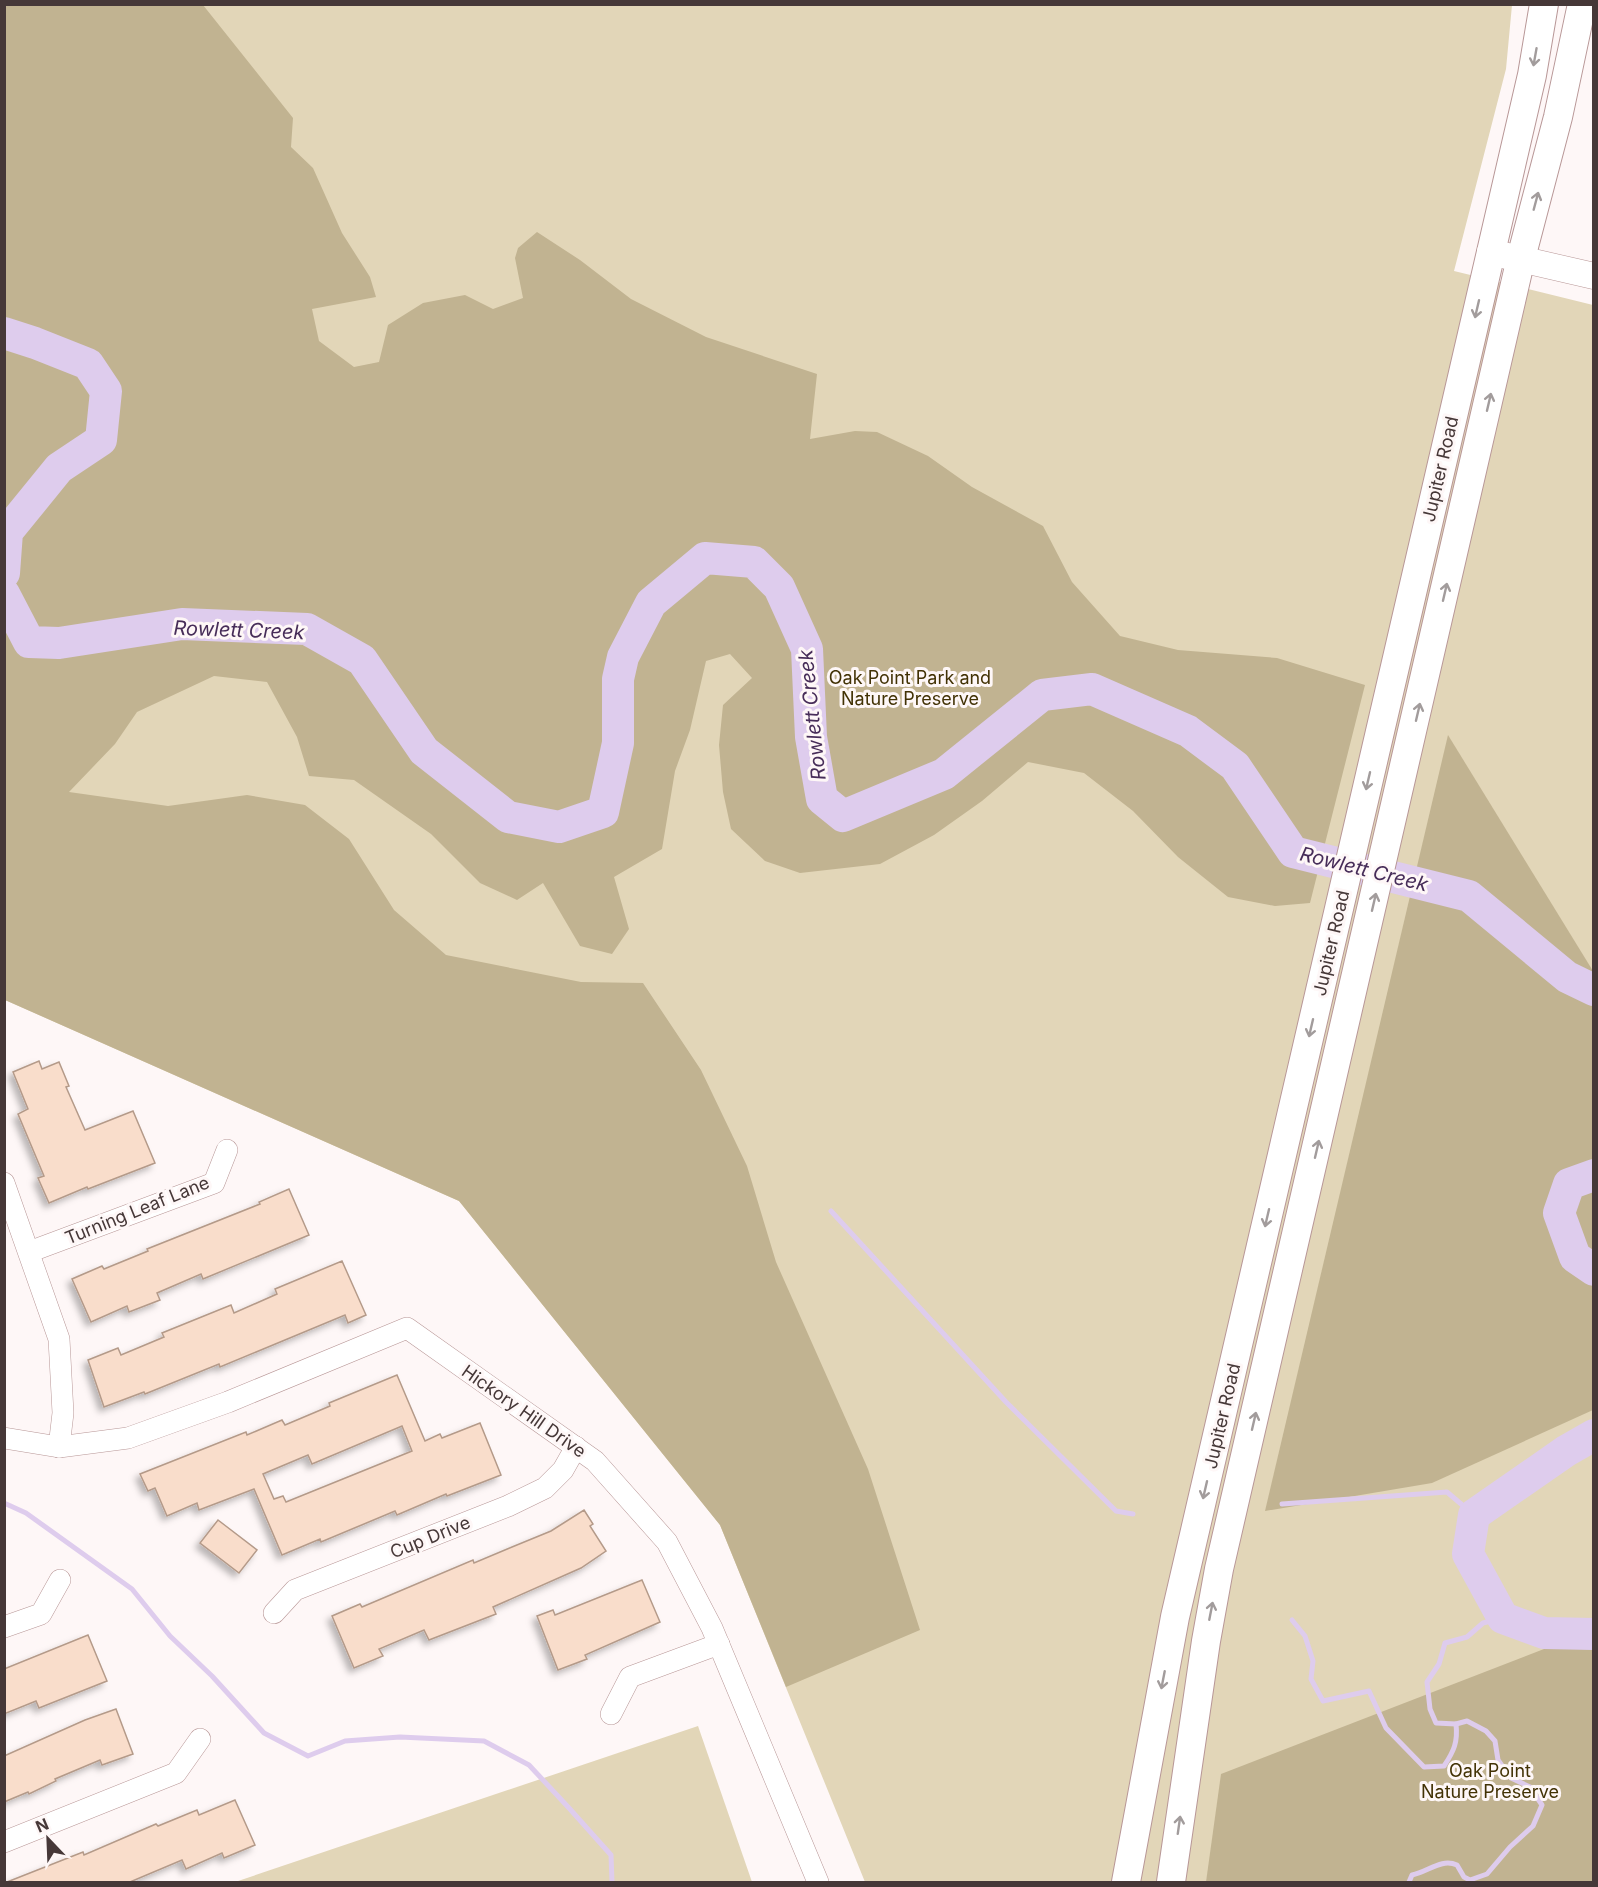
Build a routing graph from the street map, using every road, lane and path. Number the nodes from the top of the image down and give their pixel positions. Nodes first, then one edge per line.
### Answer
1 (1544, 4) edge
2 (1582, 4) edge
3 (1490, 252) junction
4 (1521, 258) junction
5 (1593, 276) edge
6 (227, 1150) dead end
7 (4, 1183) edge
8 (29, 1252) junction
9 (4, 1438) edge
10 (59, 1447) junction
11 (576, 1447) junction
12 (60, 1580) dead end
13 (274, 1613) dead end
14 (4, 1627) edge
15 (719, 1644) junction
16 (611, 1713) dead end
17 (200, 1739) dead end
18 (4, 1842) edge
19 (818, 1882) edge
20 (1126, 1882) edge
21 (1171, 1882) edge

1 -> 3 main road, Jupiter Road
4 -> 2 main road, Jupiter Road
3 - 4 street
3 -> 20 main road, Jupiter Road
4 - 5 street
21 -> 4 main road, Jupiter Road
6 - 8 street, Turning Leaf Lane
7 - 8 street
8 - 10 street
9 - 10 street, Hickory Hill Drive
10 - 11 street, Hickory Hill Drive
11 - 13 street, Cup Drive
11 - 15 street, Hickory Hill Drive
12 - 14 street
15 - 16 street
15 - 19 street, Hickory Hill Drive
17 - 18 street

